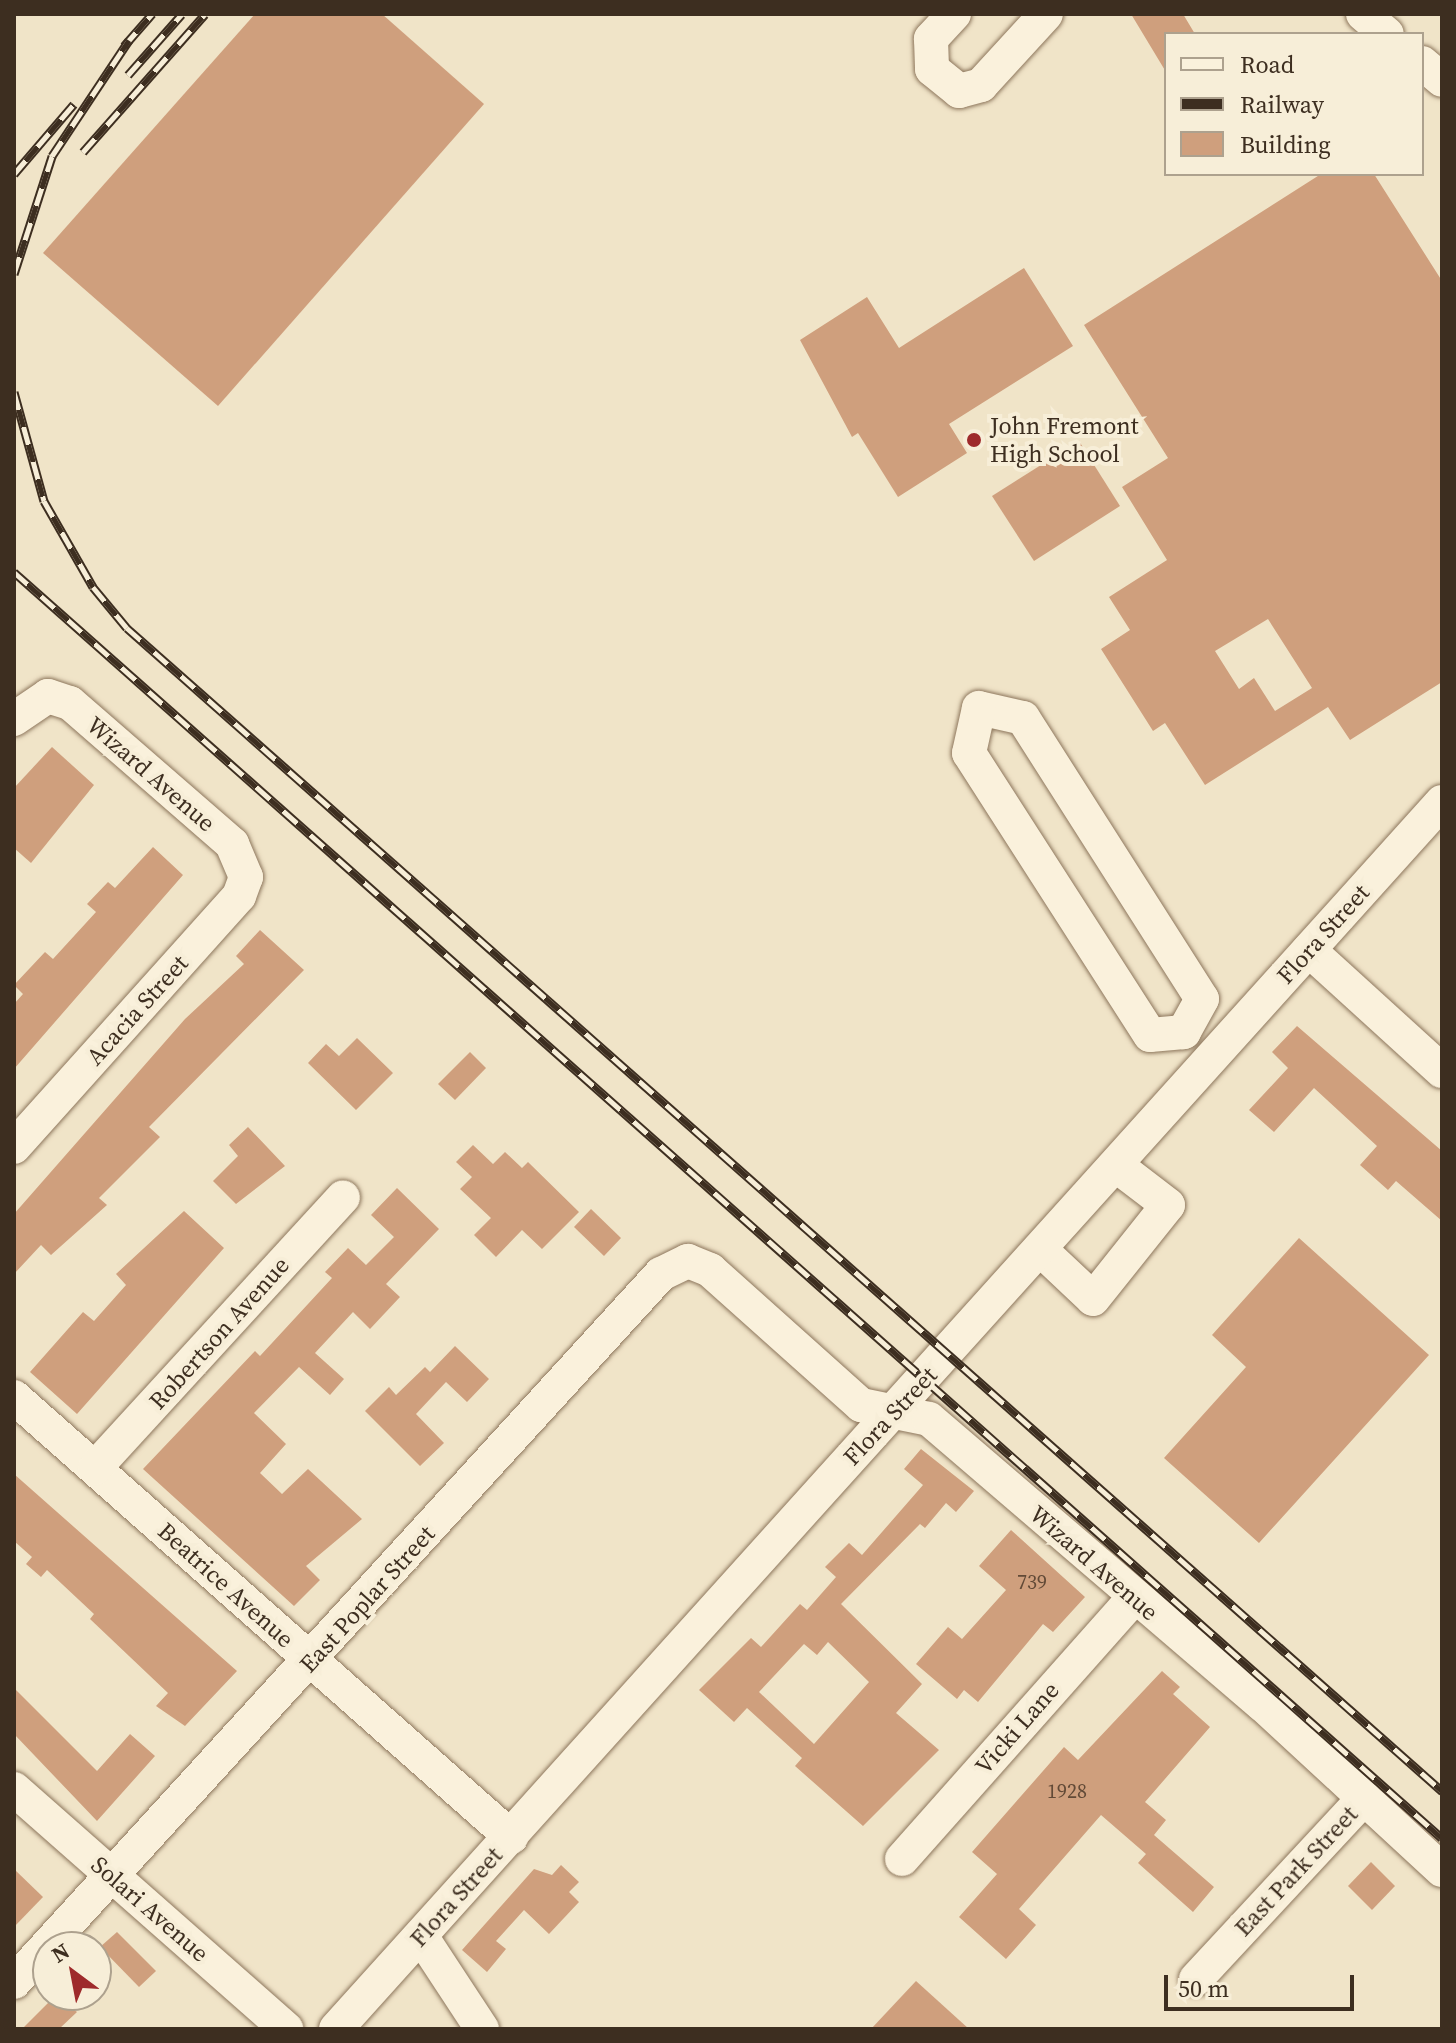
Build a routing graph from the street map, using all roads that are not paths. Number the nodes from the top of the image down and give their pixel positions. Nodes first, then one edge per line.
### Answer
1 (954, 14) edge
2 (1046, 14) edge
3 (1363, 14) edge
4 (1385, 32) edge
5 (1424, 65) edge
6 (1442, 80) edge
7 (14, 719) edge
8 (1442, 802) edge
9 (245, 866) joint
10 (1309, 950) junction
11 (1184, 1032) junction
12 (1200, 1069) junction
13 (1442, 1071) edge
14 (14, 1147) edge
15 (1117, 1166) junction
16 (343, 1197) dead end
17 (1041, 1250) junction
18 (731, 1288) joint
19 (14, 1397) edge
20 (895, 1413) junction
21 (95, 1468) junction
22 (1134, 1598) junction
23 (310, 1661) junction
24 (14, 1789) edge
25 (1364, 1798) junction
26 (511, 1837) junction
27 (902, 1859) dead end
28 (1442, 1870) edge
29 (112, 1876) junction
30 (421, 1936) junction
31 (1196, 1979) dead end
32 (14, 1982) edge
33 (286, 2029) edge
34 (336, 2029) edge
35 (482, 2029) edge

1 - 2 street
3 - 4 street
5 - 6 street
7 - 9 street, Wizard Avenue
8 - 10 street, Flora Street
9 - 14 street, Acacia Street
10 - 12 street, Flora Street
10 - 13 street
11 - 11 street
11 - 12 street
12 - 15 street, Flora Street
15 - 17 street, Flora Street
15 - 17 street
16 - 21 street, Robertson Avenue
17 - 20 street, Flora Street
18 - 20 street, Wizard Avenue
18 - 23 street, East Poplar Street
19 - 21 street, Beatrice Avenue
20 - 22 street, Wizard Avenue
20 - 26 street, Flora Street
21 - 23 street, Beatrice Avenue
22 - 25 street, Wizard Avenue
22 - 27 street, Vicki Lane
23 - 26 street, Beatrice Avenue
23 - 29 street, East Poplar Street
24 - 29 street, Solari Avenue
25 - 28 street, Wizard Avenue
25 - 31 street, East Park Street
26 - 30 street, Flora Street
29 - 32 street, East Poplar Street
29 - 33 street, Solari Avenue
30 - 34 street, Flora Street
30 - 35 street

